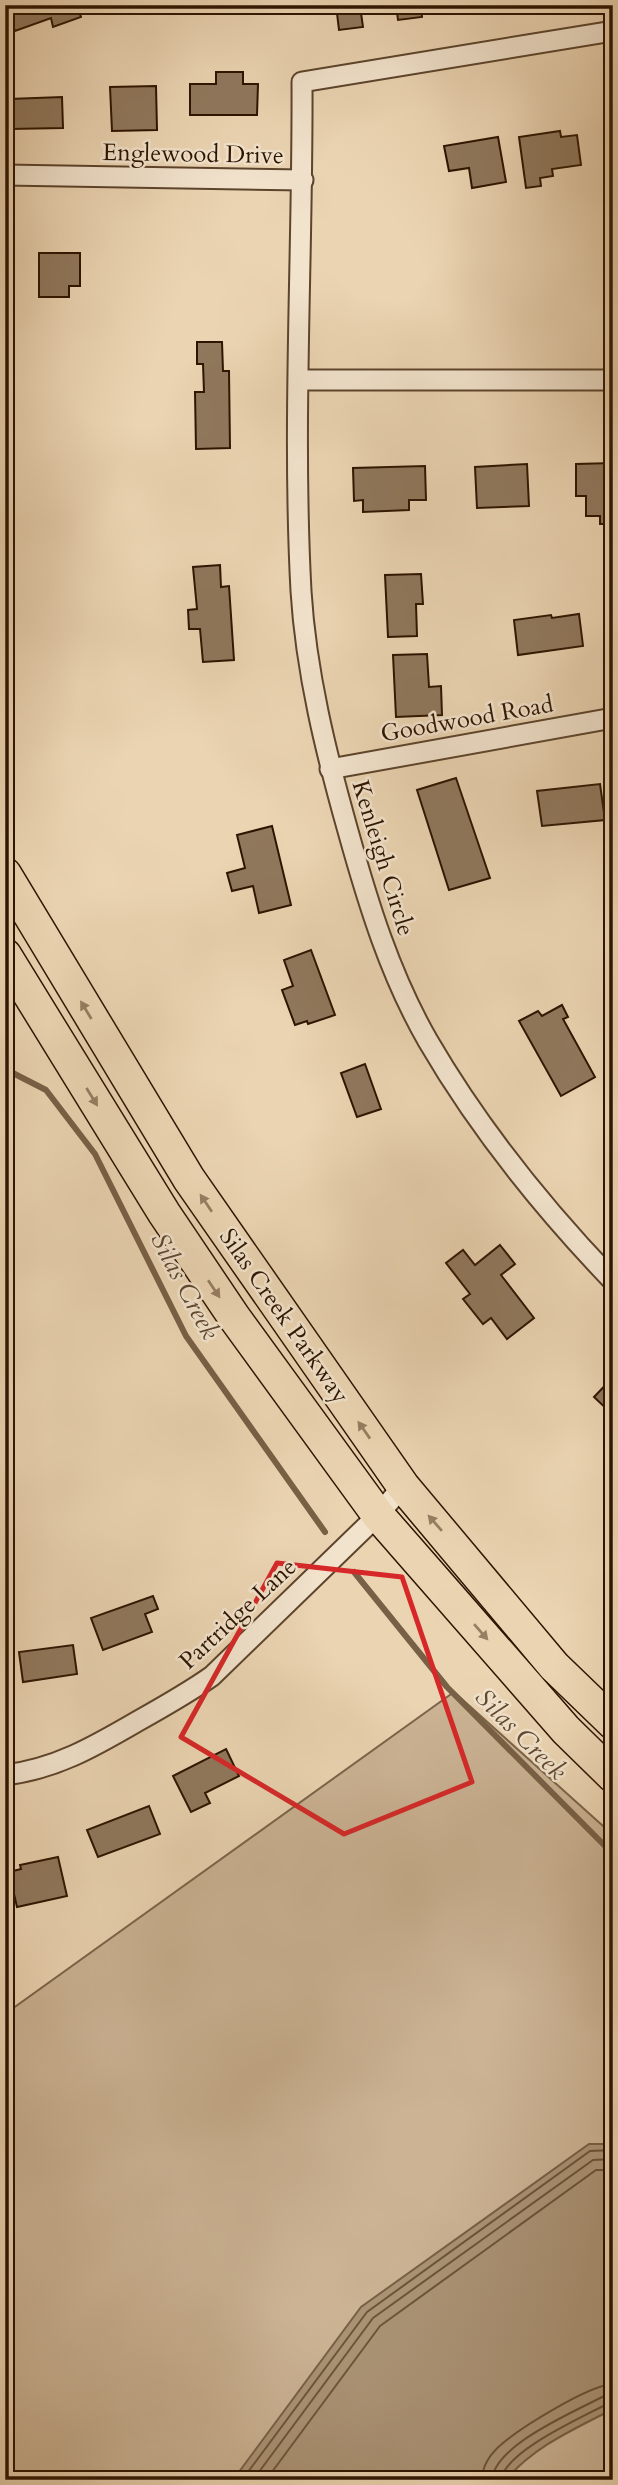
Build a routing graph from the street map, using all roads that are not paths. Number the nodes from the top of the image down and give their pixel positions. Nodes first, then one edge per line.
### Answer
1 (613, 31) edge
2 (5, 175) edge
3 (303, 180) junction
4 (299, 380) junction
5 (613, 380) edge
6 (613, 718) edge
7 (330, 769) junction
8 (5, 874) edge
9 (5, 955) edge
10 (612, 1278) edge
11 (403, 1486) junction
12 (378, 1515) junction
13 (613, 1723) edge
14 (5, 1775) edge
15 (613, 1776) edge

1 - 3 street, Englewood Drive
2 - 3 street, Englewood Drive
3 - 4 street, Kenleigh Circle
4 - 5 street
4 - 7 street, Kenleigh Circle
6 - 7 street, Goodwood Road
7 - 10 street, Kenleigh Circle
11 -> 8 main road, Silas Creek Parkway
9 -> 12 main road, Silas Creek Parkway
11 - 12 street, Partridge Lane
13 -> 11 main road, Silas Creek Parkway
12 - 14 street, Partridge Lane
12 -> 15 main road, Silas Creek Parkway

